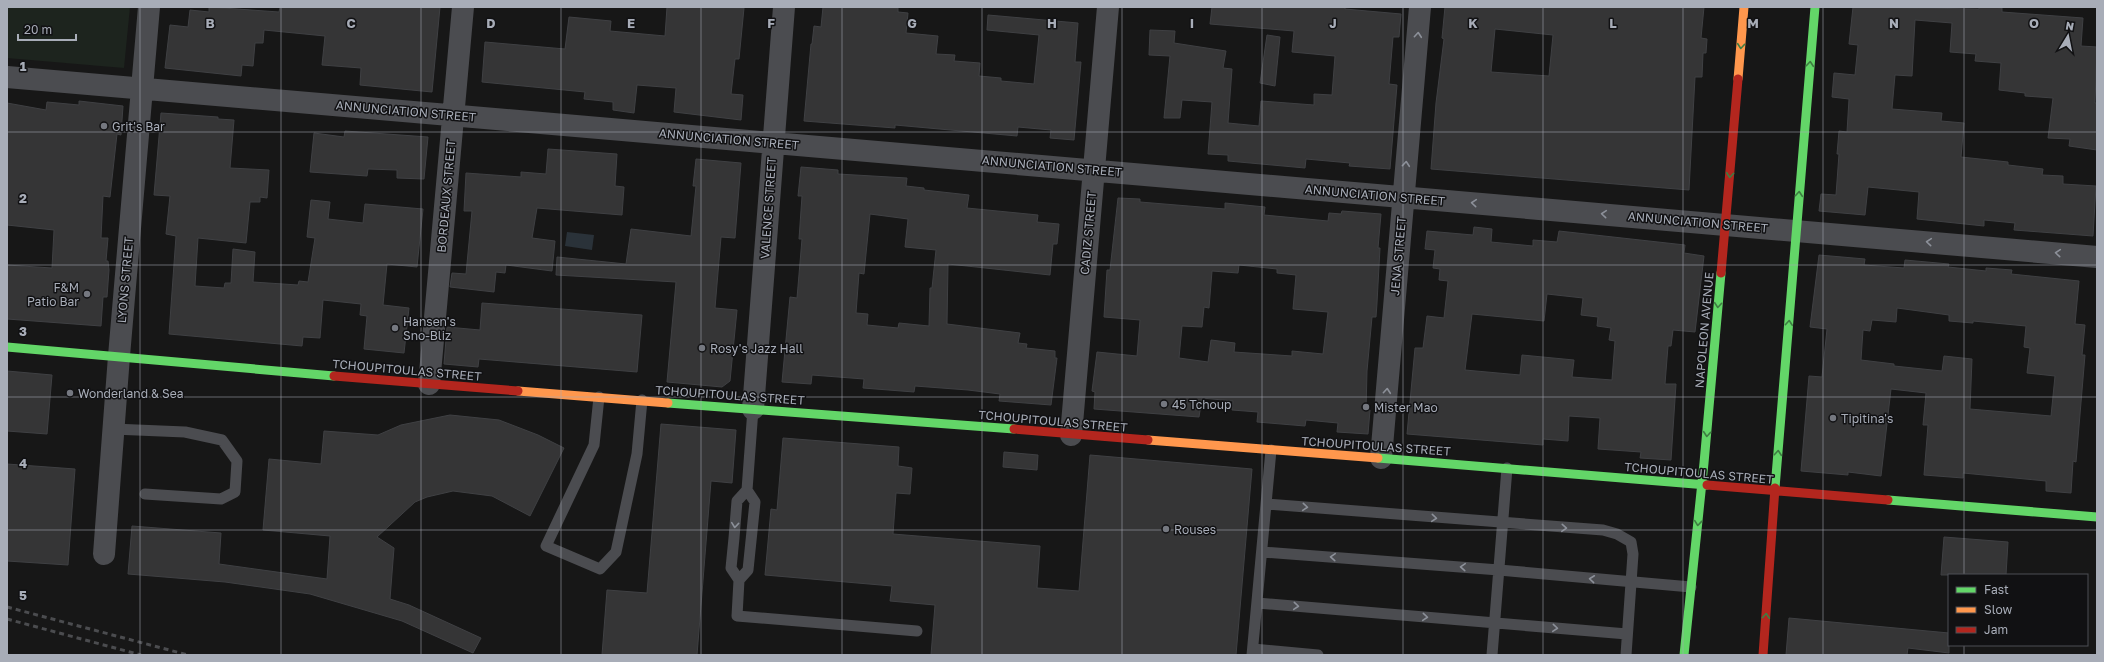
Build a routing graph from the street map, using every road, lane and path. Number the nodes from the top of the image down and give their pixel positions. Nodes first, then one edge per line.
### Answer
1 (149, 7) edge
2 (463, 7) edge
3 (784, 7) edge
4 (1108, 7) edge
5 (1420, 7) edge
6 (1744, 7) edge
7 (1815, 7) edge
8 (7, 77) edge
9 (142, 88) junction
10 (454, 115) junction
11 (773, 143) junction
12 (1093, 169) junction
13 (1403, 197) junction
14 (1725, 225) junction
15 (1796, 231) junction
16 (2097, 257) edge
17 (7, 347) edge
18 (119, 356) junction
19 (429, 384) junction
20 (599, 397) junction
21 (642, 400) junction
22 (753, 409) junction
23 (113, 429) junction
24 (1070, 435) junction
25 (1271, 450) junction
26 (1381, 458) junction
27 (1507, 468) junction
28 (1702, 484) junction
29 (747, 490) junction
30 (1775, 492) junction
31 (145, 494) dead end
32 (1266, 504) junction
33 (2097, 517) edge
34 (1503, 524) junction
35 (1262, 552) junction
36 (104, 554) dead end
37 (1499, 570) junction
38 (740, 580) junction
39 (1631, 583) junction
40 (1691, 587) junction
41 (1257, 603) junction
42 (1495, 623) junction
43 (917, 632) dead end
44 (1628, 634) junction
45 (1253, 652) edge
46 (1318, 655) edge
47 (1492, 655) edge
48 (1626, 655) edge
49 (1684, 655) edge
50 (1763, 655) edge

1 - 9 street, LYONS STREET
2 - 10 street, BORDEAUX STREET
3 - 11 street, VALENCE STREET
4 - 12 street, CADIZ STREET
13 -> 5 street, JENA STREET
6 -> 14 street, NAPOLEON AVENUE
15 -> 7 street
8 - 9 street, ANNUNCIATION STREET
9 - 10 street, ANNUNCIATION STREET
9 - 18 street, LYONS STREET
10 - 11 street, ANNUNCIATION STREET
10 - 19 street, BORDEAUX STREET
11 - 12 street, ANNUNCIATION STREET
11 - 22 street, VALENCE STREET
12 - 13 street, ANNUNCIATION STREET
12 - 24 street, CADIZ STREET
14 -> 13 street, ANNUNCIATION STREET
26 -> 13 street, JENA STREET
14 - 15 street, ANNUNCIATION STREET
14 -> 28 street, NAPOLEON AVENUE
16 -> 15 street, ANNUNCIATION STREET
30 -> 15 street
17 - 18 street, TCHOUPITOULAS STREET
18 - 19 street, TCHOUPITOULAS STREET
18 - 23 street, LYONS STREET
19 - 20 street, TCHOUPITOULAS STREET
20 - 21 street, TCHOUPITOULAS STREET
20 - 21 lane
21 - 22 street, TCHOUPITOULAS STREET
22 - 24 street, TCHOUPITOULAS STREET
22 - 29 lane
23 - 31 lane
23 - 36 street, LYONS STREET
24 - 25 street, TCHOUPITOULAS STREET
25 - 26 street, TCHOUPITOULAS STREET
25 - 32 lane
26 - 27 street, TCHOUPITOULAS STREET
27 - 28 street, TCHOUPITOULAS STREET
27 - 34 lane
28 - 30 street, TCHOUPITOULAS STREET
28 -> 40 street, NAPOLEON AVENUE
29 - 38 lane
29 -> 38 lane
30 - 33 street, TCHOUPITOULAS STREET
50 -> 30 street
32 -> 34 lane
32 - 35 lane
34 - 37 lane
34 -> 39 lane
37 -> 35 lane
35 - 41 lane
39 -> 37 lane
37 - 42 lane
38 - 43 lane
39 - 40 lane
39 - 44 lane
40 - 49 street, NAPOLEON AVENUE
41 -> 42 lane
41 - 45 lane
42 -> 44 lane
42 - 47 lane
44 - 48 lane
45 - 46 lane

